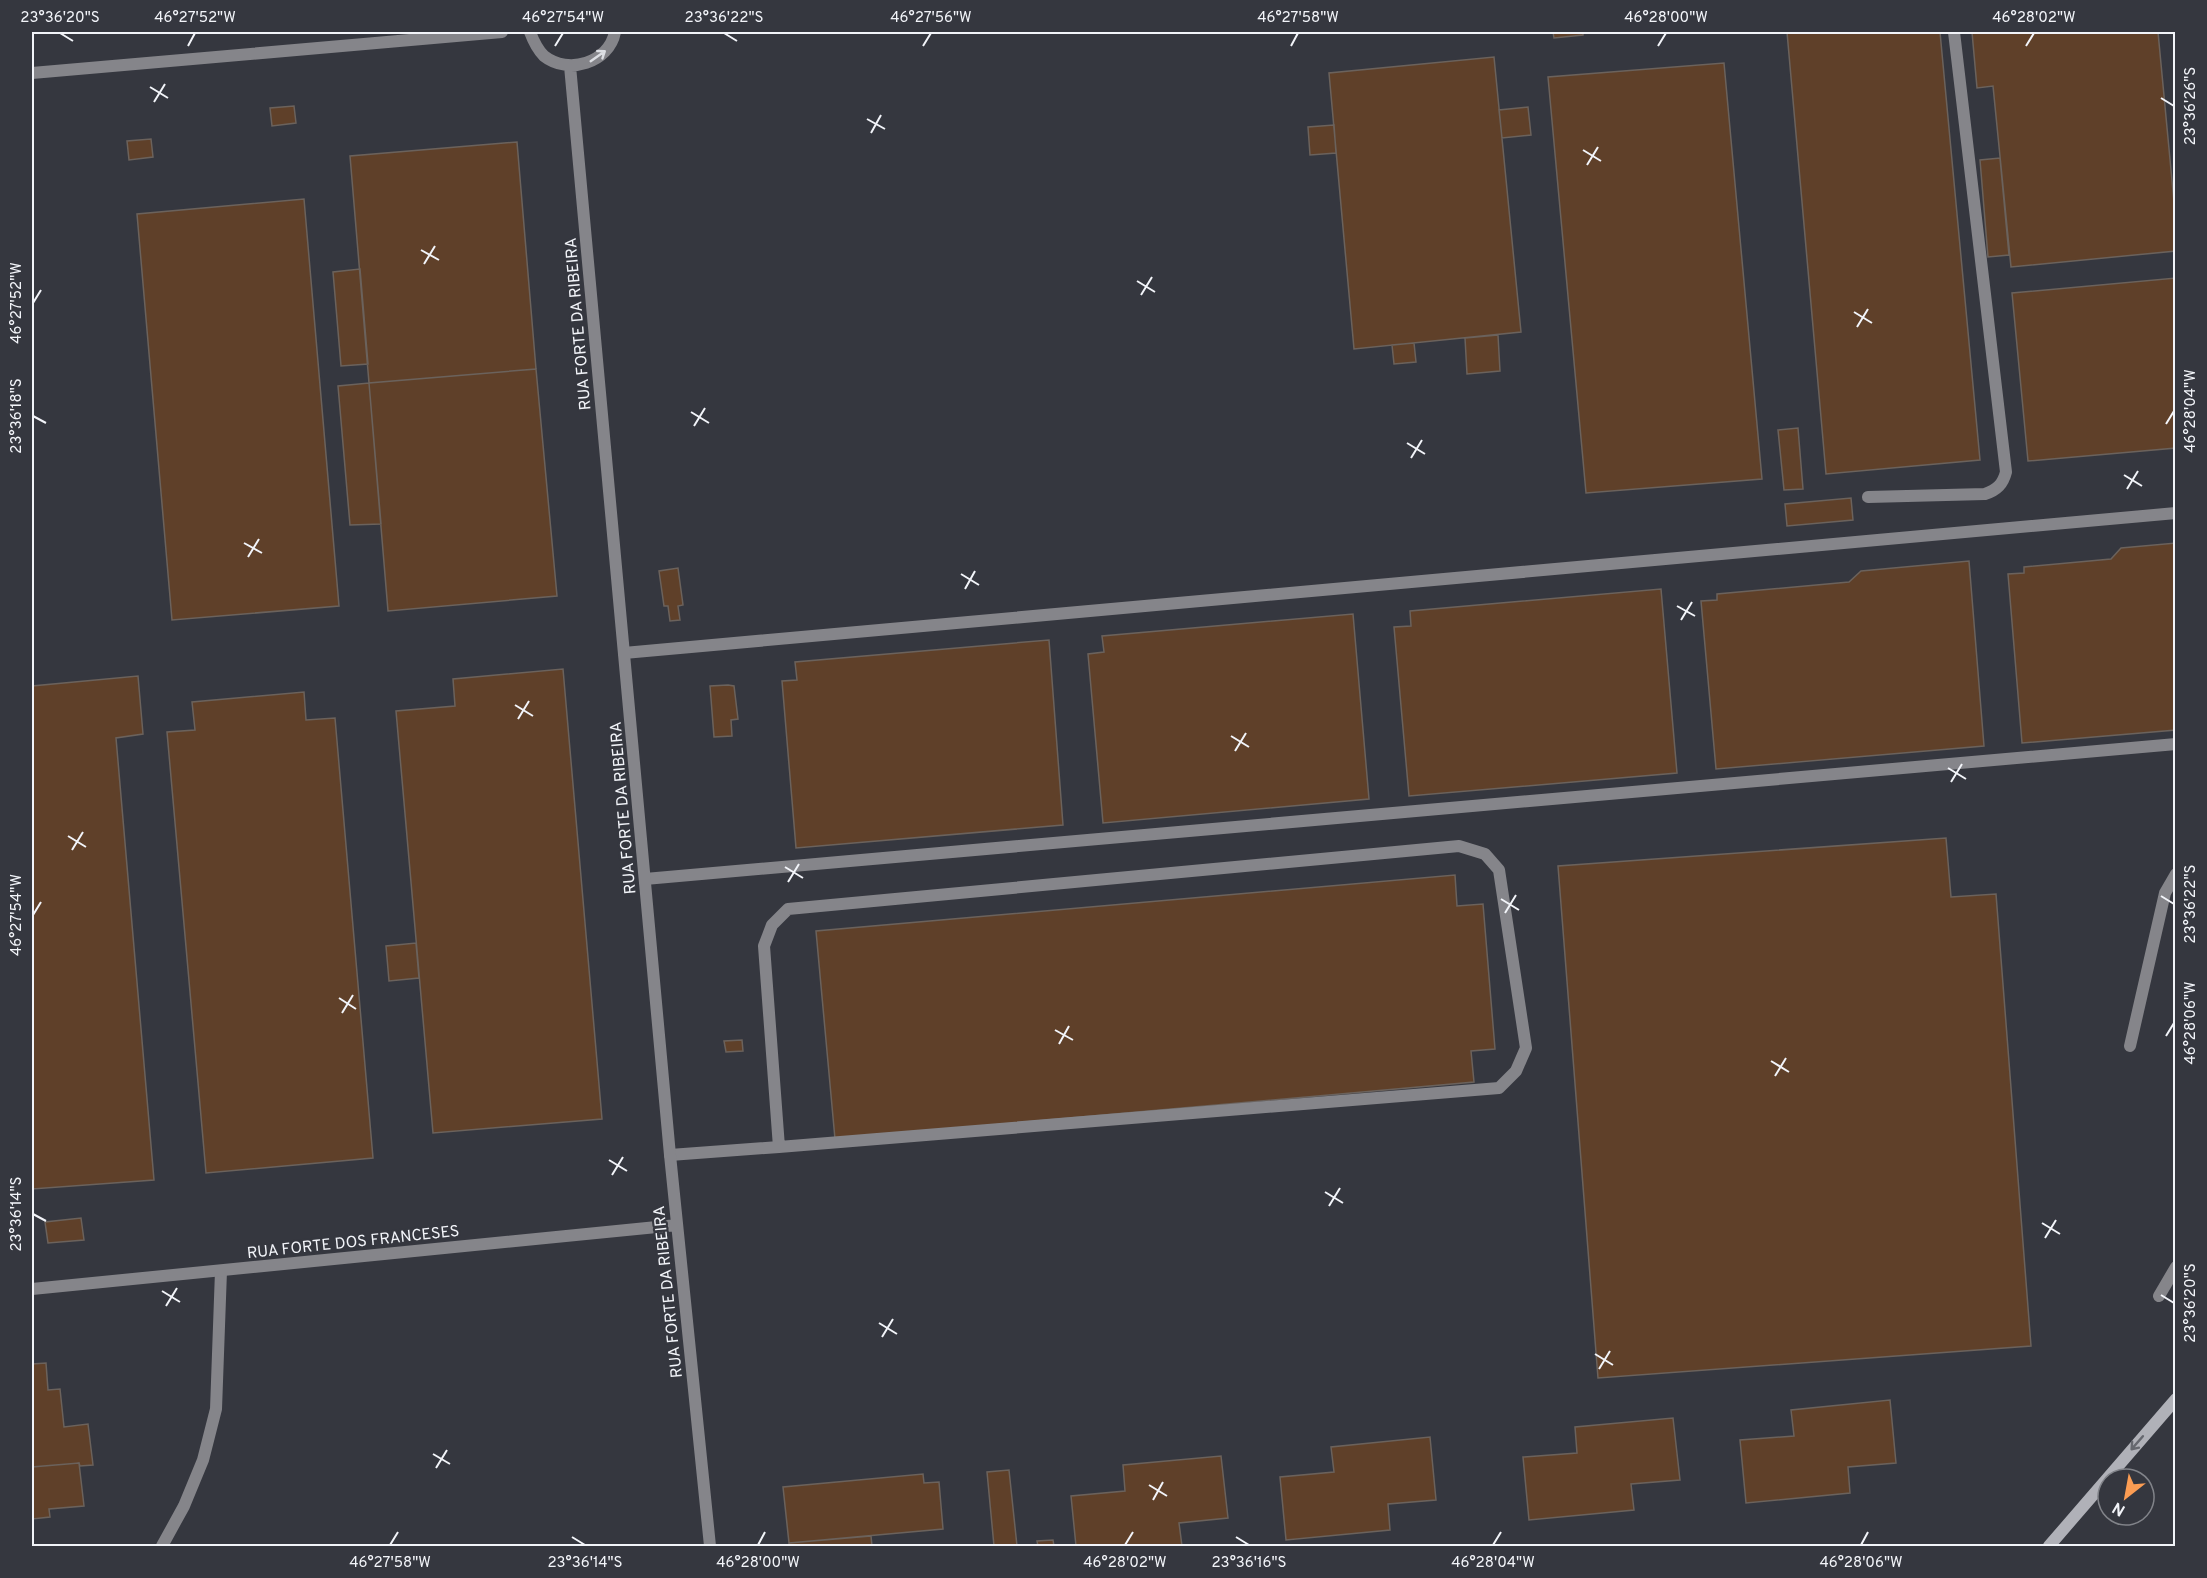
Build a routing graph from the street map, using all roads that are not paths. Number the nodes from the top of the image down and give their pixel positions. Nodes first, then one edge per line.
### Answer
1 (502, 32) edge
2 (530, 32) edge
3 (615, 32) edge
4 (1954, 32) edge
5 (570, 66) junction
6 (32, 74) edge
7 (1868, 497) dead end
8 (2175, 513) edge
9 (624, 653) junction
10 (2175, 744) edge
11 (2175, 874) edge
12 (645, 879) junction
13 (2130, 1046) dead end
14 (779, 1147) junction
15 (670, 1155) junction
16 (677, 1225) junction
17 (2175, 1268) edge
18 (221, 1271) junction
19 (32, 1289) edge
20 (2159, 1296) dead end
21 (2175, 1399) edge
22 (162, 1546) edge
23 (710, 1546) edge
24 (2049, 1546) edge

1 - 6 street
2 - 5 street
5 -> 3 street
4 - 7 street
5 - 9 street, RUA FORTE DA RIBEIRA
8 - 9 street
9 - 12 street, RUA FORTE DA RIBEIRA
10 - 12 street
11 - 13 street
12 - 15 street, RUA FORTE DA RIBEIRA
14 - 14 street
14 - 15 street
15 - 16 street, RUA FORTE DA RIBEIRA
16 - 18 street, RUA FORTE DOS FRANCESES
16 - 23 street, RUA FORTE DA RIBEIRA
17 - 20 street
18 - 19 street, RUA FORTE DOS FRANCESES
18 - 22 street
21 -> 24 main road

